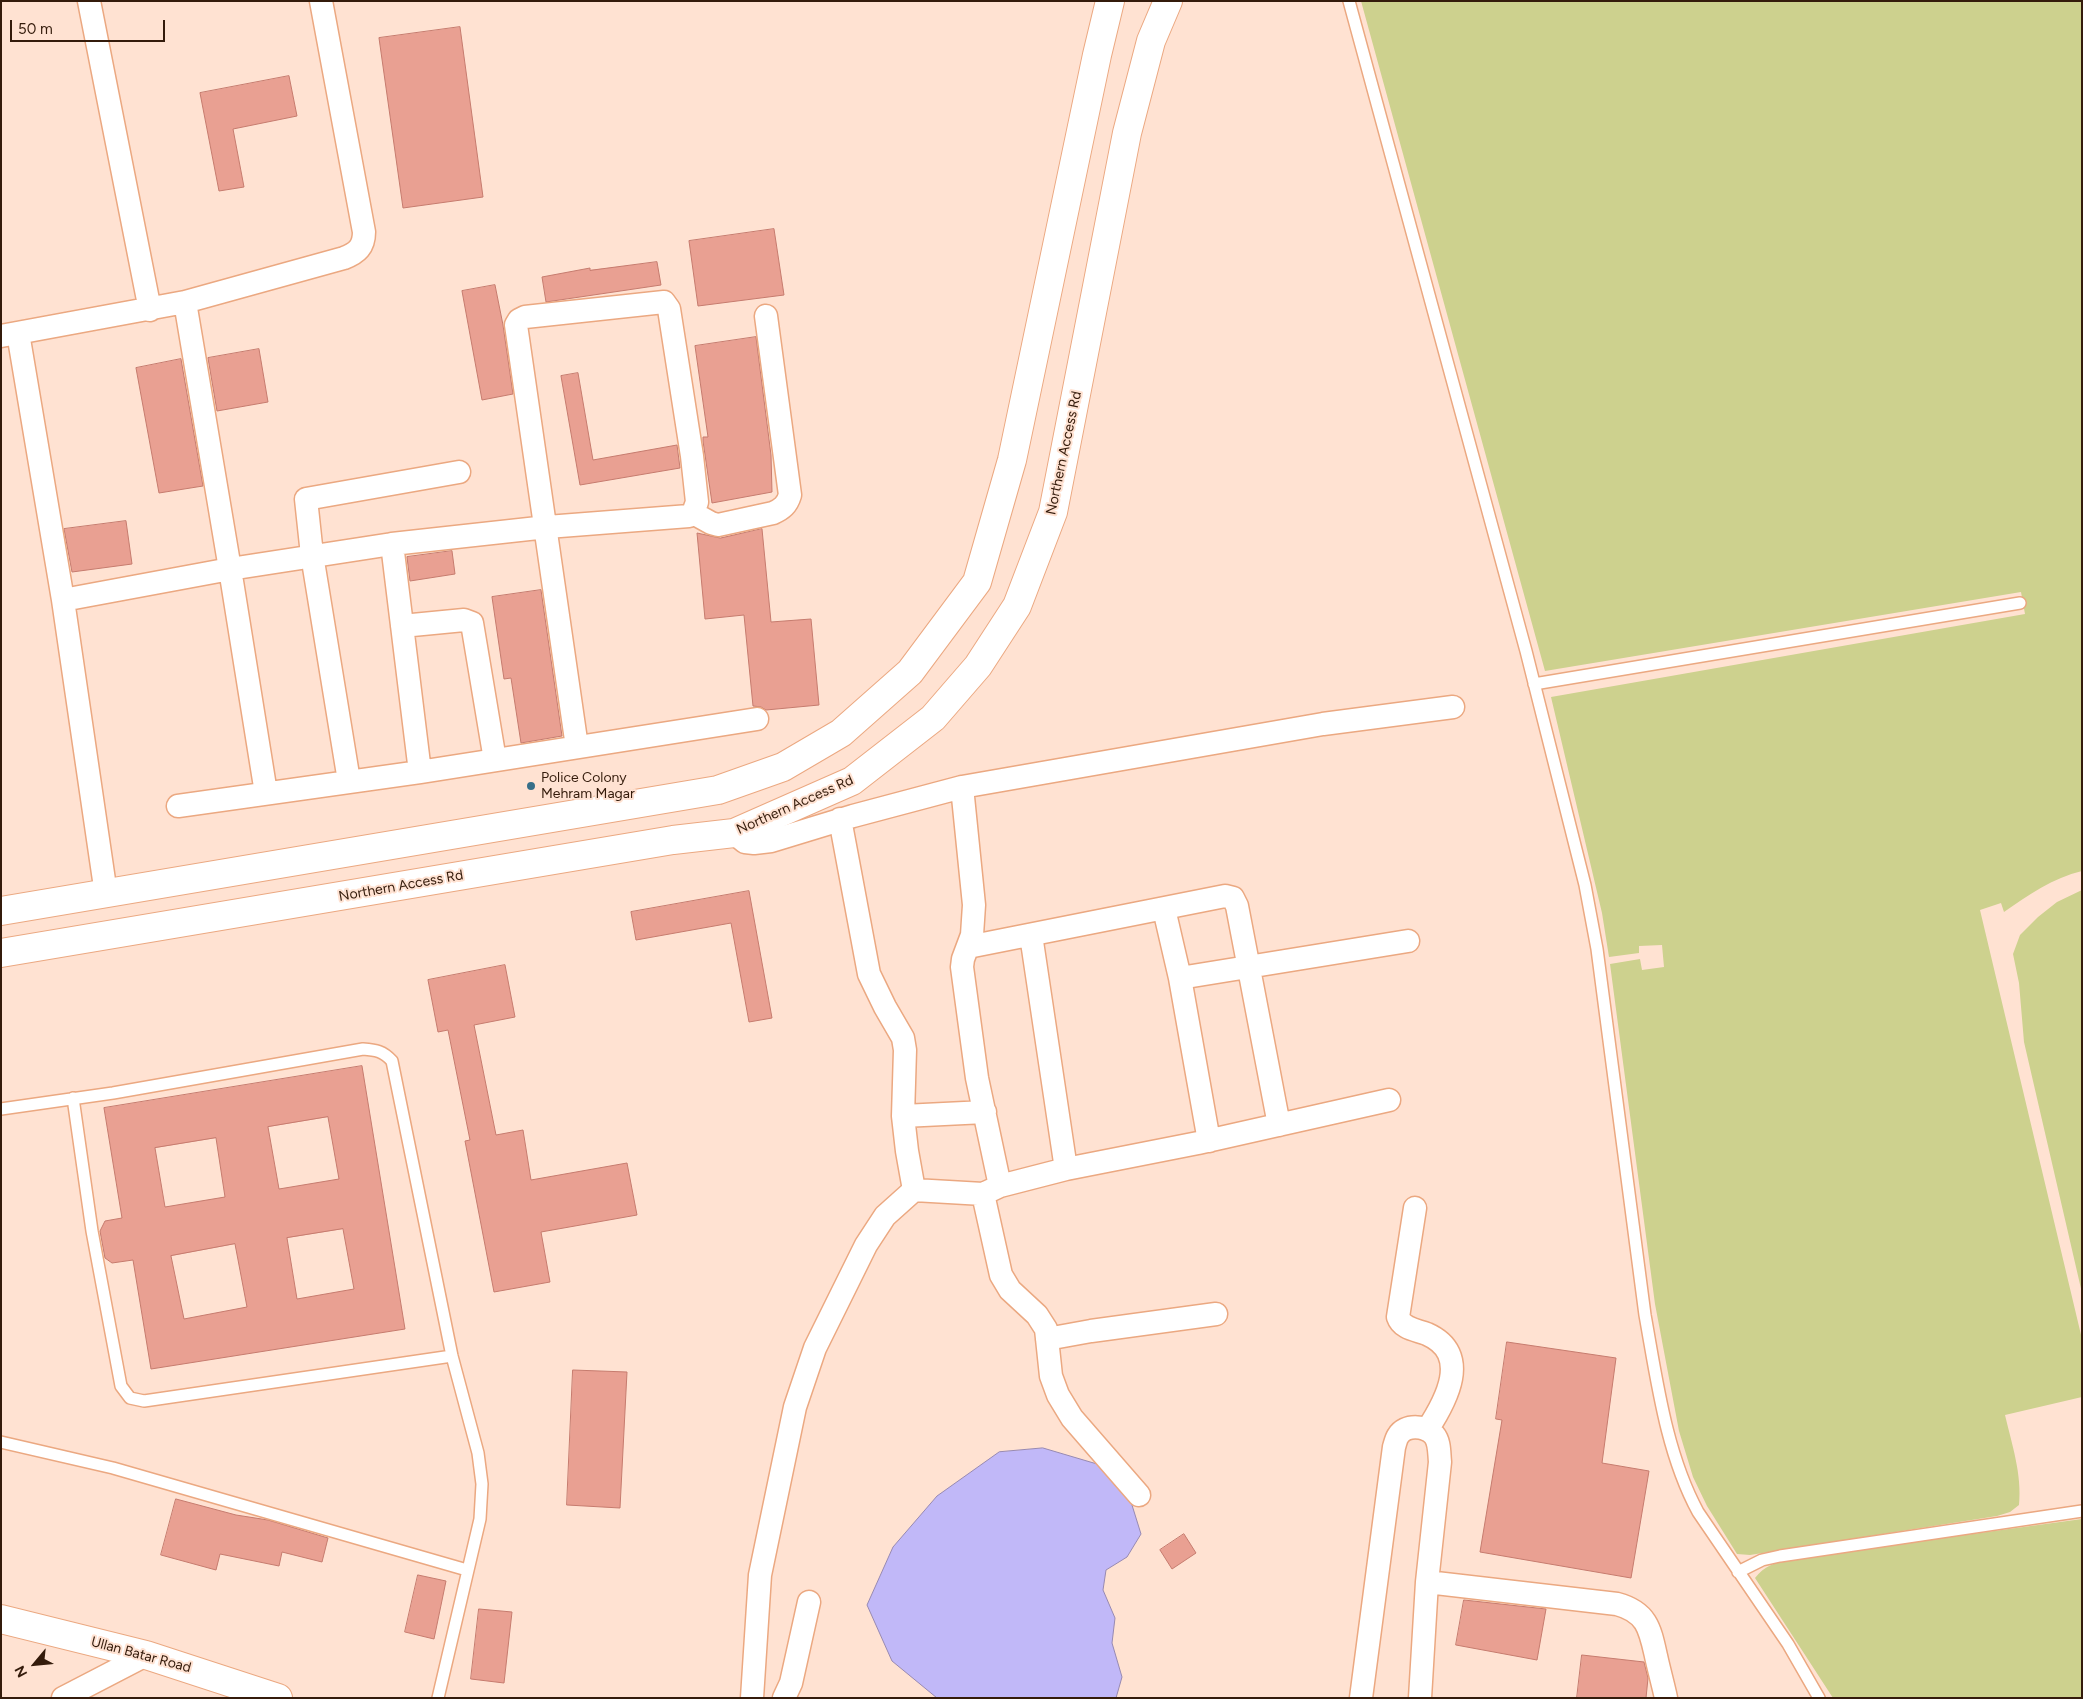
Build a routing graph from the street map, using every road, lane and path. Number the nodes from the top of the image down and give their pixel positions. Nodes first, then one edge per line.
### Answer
1 (89, 1) edge
2 (321, 1) edge
3 (1110, 1) edge
4 (1168, 1) edge
5 (1349, 1) edge
6 (186, 302) junction
7 (150, 310) junction
8 (766, 316) dead end
9 (10, 334) edge
10 (459, 472) dead end
11 (693, 513) junction
12 (547, 527) junction
13 (392, 544) junction
14 (312, 555) junction
15 (230, 569) junction
16 (63, 600) junction
17 (2020, 603) dead end
18 (402, 626) junction
19 (1534, 684) junction
20 (1453, 706) dead end
21 (758, 719) dead end
22 (578, 747) junction
23 (495, 760) junction
24 (420, 772) junction
25 (349, 781) junction
26 (962, 787) junction
27 (266, 793) junction
28 (664, 799) junction
29 (178, 806) dead end
30 (840, 819) junction
31 (734, 833) junction
32 (673, 840) junction
33 (106, 894) junction
34 (1164, 909) junction
35 (1, 912) edge
36 (1031, 935) junction
37 (1408, 941) dead end
38 (968, 947) junction
39 (1, 953) edge
40 (1248, 966) junction
41 (1180, 978) junction
42 (73, 1098) junction
43 (1390, 1100) dead end
44 (1, 1109) edge
45 (985, 1112) junction
46 (903, 1116) junction
47 (1279, 1125) junction
48 (1209, 1141) junction
49 (1066, 1169) junction
50 (914, 1190) junction
51 (992, 1190) junction
52 (1415, 1208) dead end
53 (1216, 1314) dead end
54 (1047, 1339) junction
55 (452, 1356) junction
56 (1427, 1430) junction
57 (1, 1442) edge
58 (1139, 1495) dead end
59 (2082, 1510) edge
60 (468, 1570) junction
61 (1738, 1572) junction
62 (1427, 1582) junction
63 (809, 1602) dead end
64 (1, 1619) edge
65 (146, 1656) junction
66 (63, 1698) edge
67 (278, 1698) edge
68 (438, 1698) edge
69 (752, 1698) edge
70 (784, 1698) edge
71 (1361, 1698) edge
72 (1420, 1698) edge
73 (1666, 1698) edge
74 (1819, 1698) edge

1 - 7 street
2 - 6 street
3 - 28 main road
4 - 31 main road, Northern Access Rd
5 - 19 lane
6 - 7 street
6 - 15 street
7 - 9 street
8 - 11 street
9 - 16 street
10 - 14 street
11 - 12 street
11 - 12 street
12 - 13 street
12 - 22 street
13 - 14 street
13 - 18 street
14 - 15 street
14 - 25 street
15 - 16 street
15 - 27 street
16 - 33 street
17 - 19 lane
18 - 23 street
18 - 24 street
19 - 61 lane
20 - 26 street
21 - 22 street
22 - 23 street
23 - 24 street
24 - 25 street
25 - 27 street
26 - 30 street
26 - 38 street
27 - 29 street
28 - 32 main road
28 - 33 main road
30 - 31 street
30 - 46 street
31 - 32 main road, Northern Access Rd
32 - 39 main road, Northern Access Rd
33 - 35 main road
34 - 36 street
34 - 40 street
34 - 41 street
36 - 38 street
36 - 49 street
37 - 40 street
38 - 45 street
40 - 41 street
40 - 47 street
41 - 48 street
42 - 44 lane
42 - 55 lane
42 - 55 lane
43 - 47 street
45 - 46 street
45 - 51 street
46 - 50 street
47 - 48 street
48 - 49 street
49 - 51 street
50 - 51 street
50 - 69 street
51 - 54 street
52 - 56 street
53 - 54 street
54 - 58 street
55 - 60 lane
56 - 62 street
56 - 71 street
57 - 60 lane
59 - 61 lane
60 - 68 lane
61 - 74 lane
62 - 72 street
62 - 73 street
63 - 70 street
64 - 65 main road, Ullan Batar Road
65 - 66 street
65 - 67 main road, Ullan Batar Road

